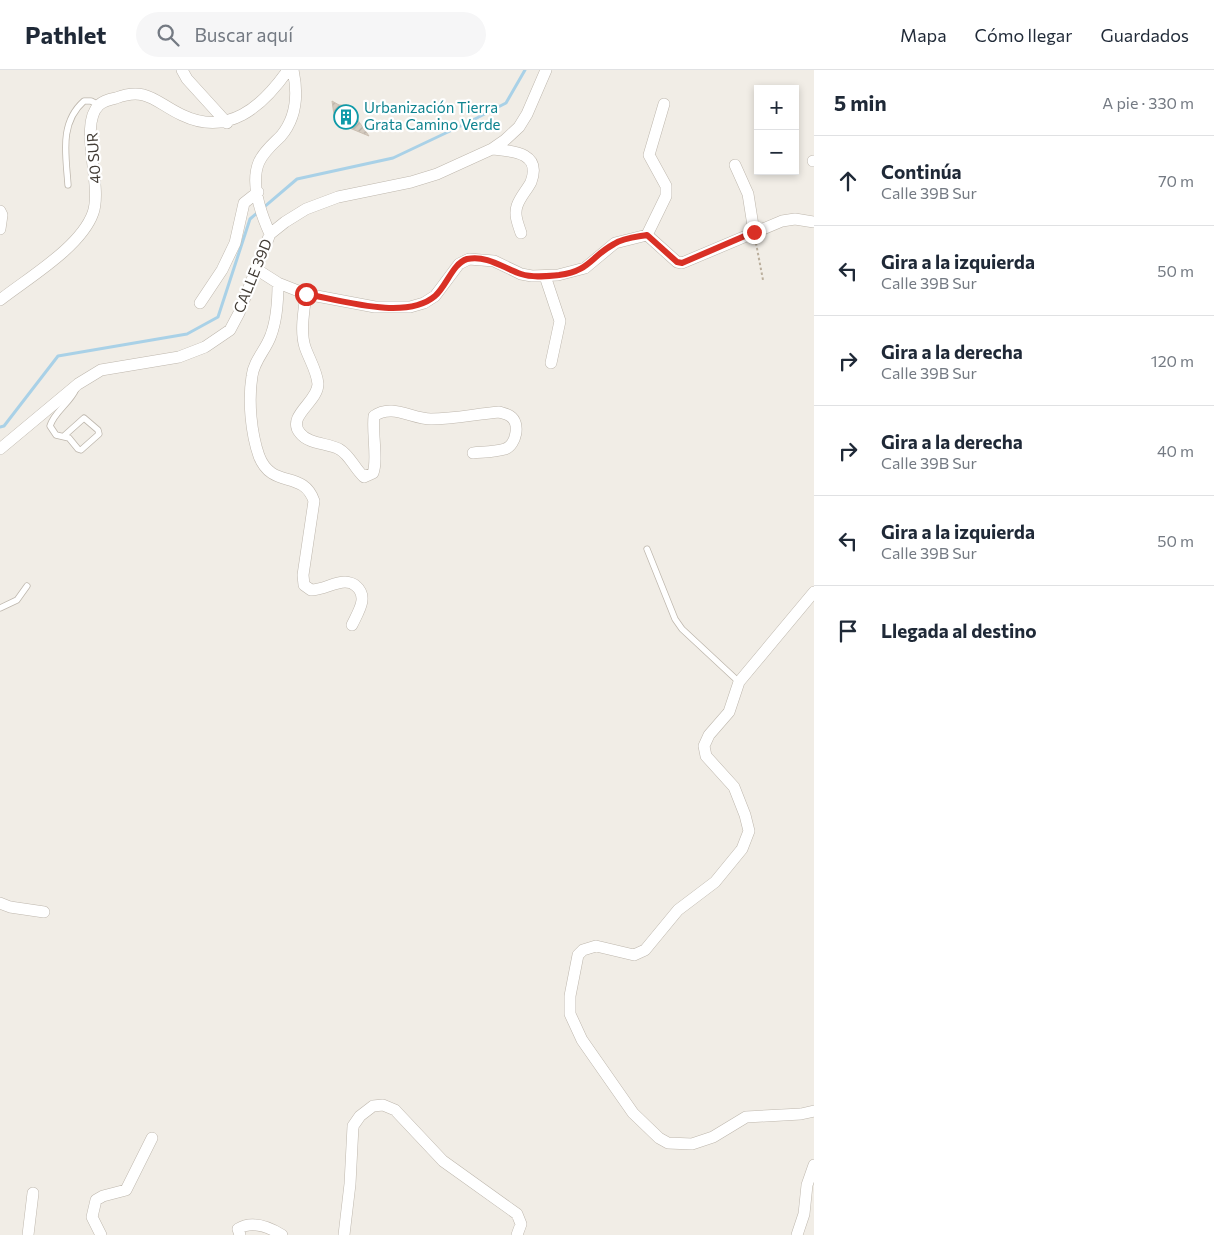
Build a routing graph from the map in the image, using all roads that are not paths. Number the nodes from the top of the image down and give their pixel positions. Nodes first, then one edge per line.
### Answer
1 (182, 70) edge
2 (289, 70) edge
3 (546, 70) edge
4 (664, 104) dead end
5 (99, 105) junction
6 (227, 123) junction
7 (492, 148) junction
8 (735, 165) dead end
9 (68, 184) dead end
10 (258, 196) junction
11 (0, 211) edge
12 (814, 222) edge
13 (0, 229) edge
14 (754, 232) junction
15 (521, 233) dead end
16 (270, 234) junction
17 (647, 235) junction
18 (256, 270) junction
19 (545, 276) junction
20 (278, 283) junction
21 (306, 294) junction
22 (0, 300) edge
23 (200, 303) dead end
24 (551, 363) dead end
25 (78, 384) junction
26 (65, 435) junction
27 (0, 449) edge
28 (473, 453) dead end
29 (647, 549) dead end
30 (27, 586) dead end
31 (814, 592) edge
32 (0, 608) edge
33 (352, 625) dead end
34 (739, 682) junction
35 (0, 903) edge
36 (44, 912) dead end
37 (814, 1111) edge
38 (152, 1138) dead end
39 (814, 1165) edge
40 (33, 1192) dead end
41 (28, 1235) edge
42 (101, 1235) edge
43 (240, 1235) edge
44 (282, 1235) edge
45 (344, 1235) edge
46 (517, 1235) edge
47 (797, 1235) edge

1 - 6 street
2 - 6 street
2 - 10 street
3 - 7 street, CALLE 39D
4 - 17 street
5 - 6 street
5 - 9 lane
5 - 22 street, 40 SUR
7 - 15 street
7 - 16 street, CALLE 39D
8 - 14 street
10 - 16 street
10 - 23 street
11 - 13 street
12 - 14 street
14 - 17 street
16 - 18 street, CALLE 39D
17 - 19 street
18 - 20 street
18 - 25 street, CALLE 39D
19 - 21 street
19 - 24 street
20 - 21 street
20 - 33 street
21 - 28 street
25 - 26 lane
25 - 27 street, CALLE 39D
26 - 26 lane
29 - 34 lane
30 - 32 lane
31 - 34 street
34 - 37 street
35 - 36 street
38 - 42 street
39 - 47 street
40 - 41 street
43 - 44 street
45 - 46 street

